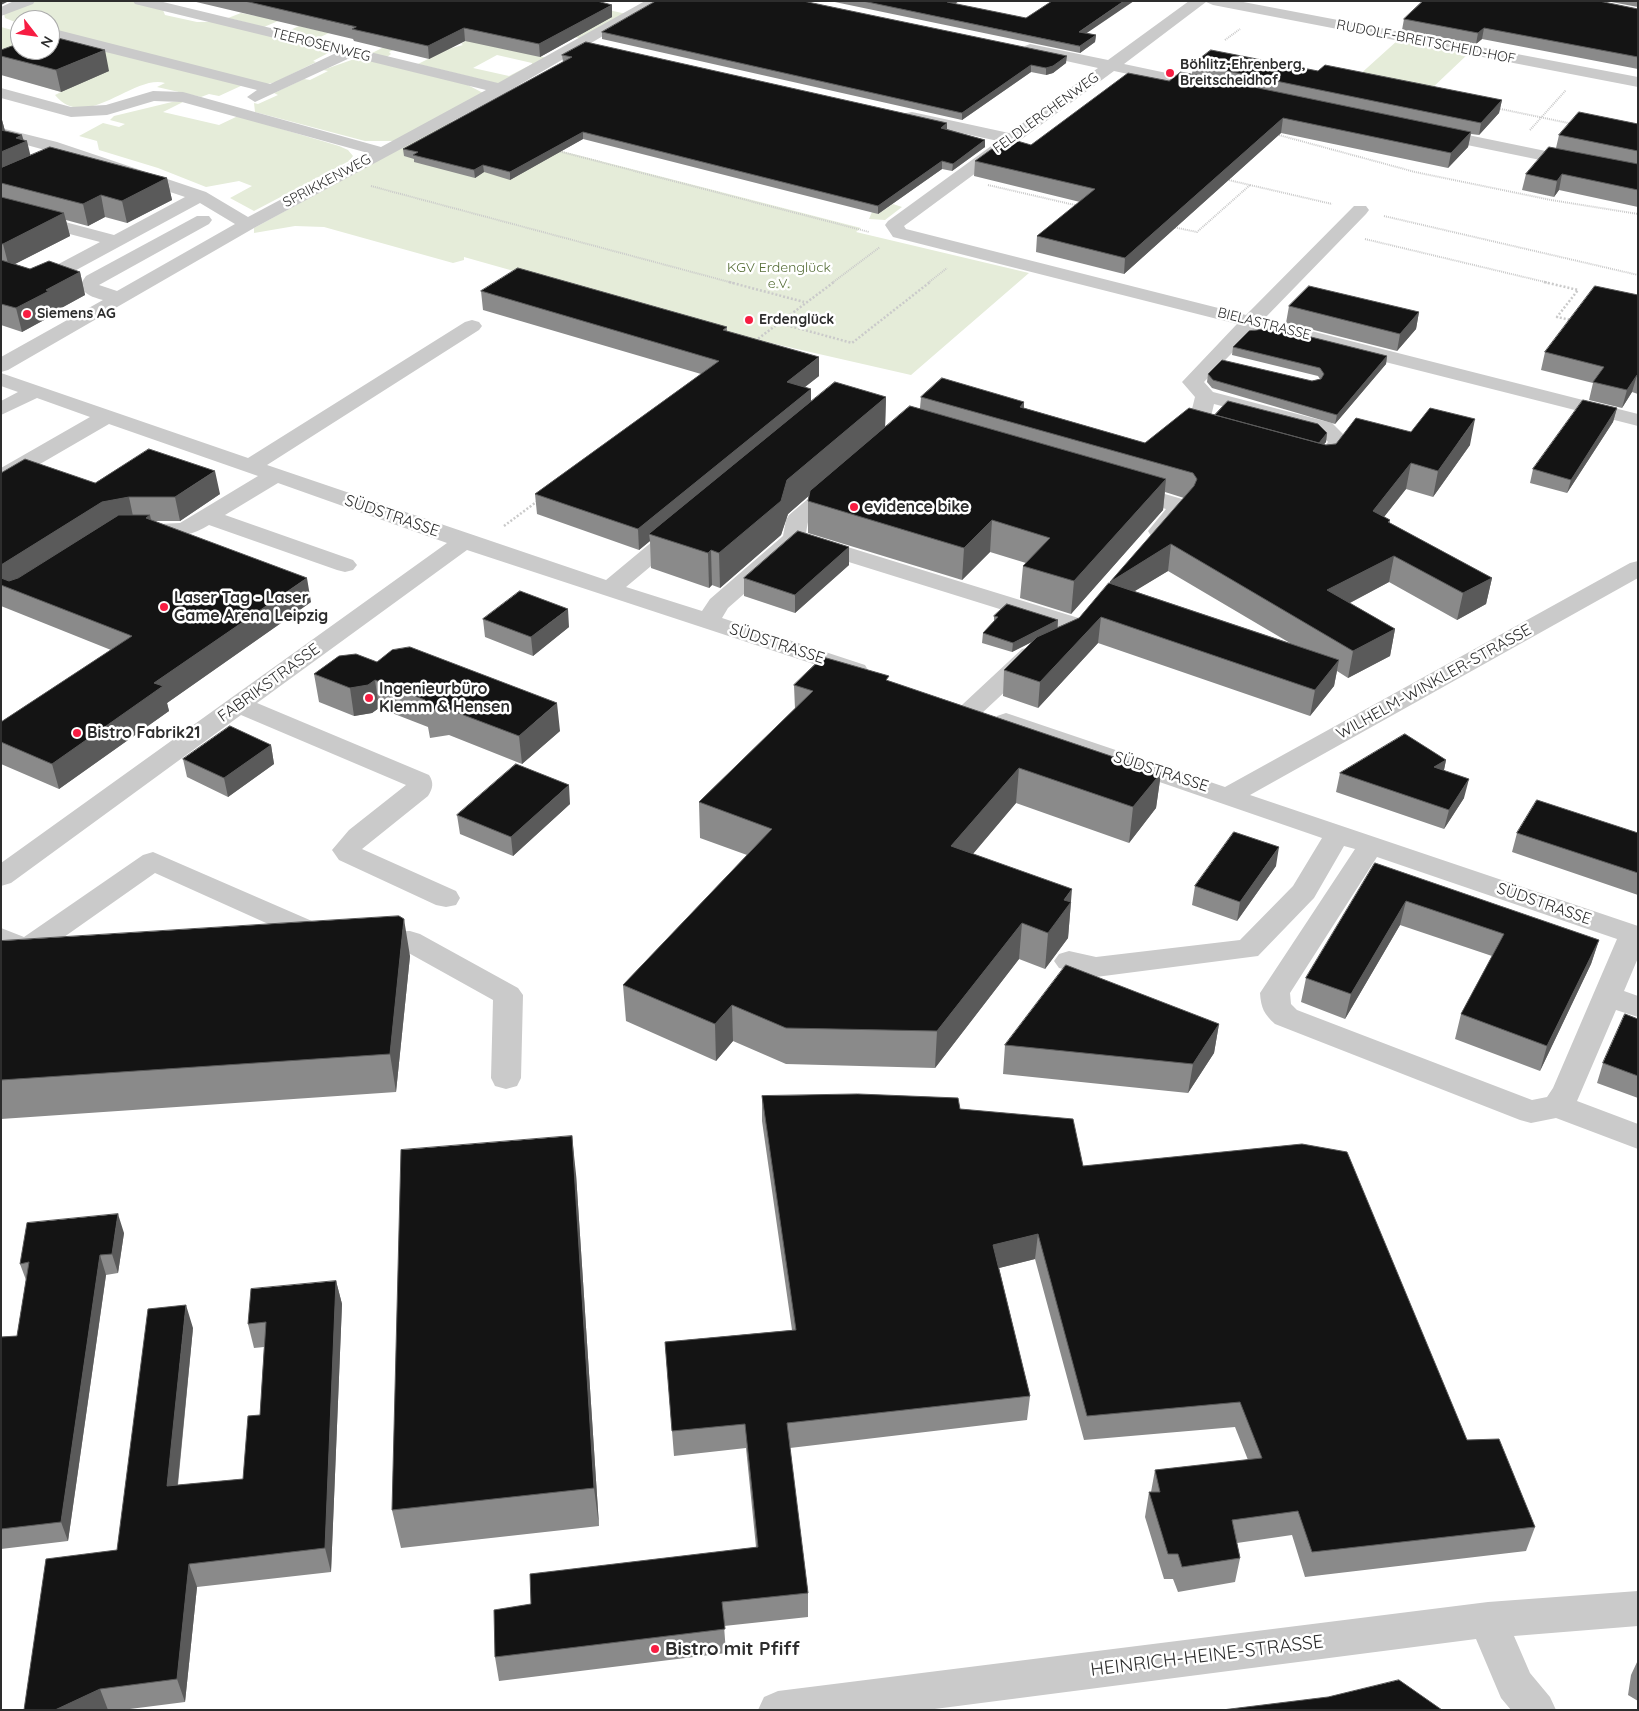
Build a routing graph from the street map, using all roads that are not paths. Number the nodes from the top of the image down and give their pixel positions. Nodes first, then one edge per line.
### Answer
1 (28, 1) edge
2 (140, 1) edge
3 (656, 1) edge
4 (1213, 1) edge
5 (1193, 2) edge
6 (612, 8) dead end
7 (636, 13) junction
8 (4, 19) edge
9 (60, 36) edge
10 (584, 42) junction
11 (1017, 46) edge
12 (609, 48) edge
13 (350, 52) junction
14 (1111, 66) junction
15 (1638, 82) edge
16 (502, 88) junction
17 (1220, 88) edge
18 (272, 89) junction
19 (1, 93) edge
20 (229, 110) junction
21 (898, 114) edge
22 (1418, 130) edge
23 (1, 133) edge
24 (1010, 138) junction
25 (382, 152) junction
26 (71, 153) junction
27 (54, 161) edge
28 (1638, 175) edge
29 (200, 196) junction
30 (1, 210) edge
31 (1360, 210) road end
32 (203, 220) dead end
33 (248, 224) junction
34 (896, 229) joint
35 (116, 241) junction
36 (1, 273) edge
37 (120, 298) junction
38 (1251, 321) junction
39 (472, 326) dead end
40 (1, 366) edge
41 (1, 379) edge
42 (35, 391) junction
43 (1206, 396) junction
44 (1, 409) edge
45 (108, 416) junction
46 (1638, 420) edge
47 (1236, 439) edge
48 (1294, 455) edge
49 (250, 466) junction
50 (854, 470) edge
51 (276, 475) junction
52 (1, 477) edge
53 (1105, 484) edge
54 (208, 517) junction
55 (693, 519) edge
56 (124, 530) edge
57 (794, 538) junction
58 (472, 543) junction
59 (1142, 550) edge
60 (345, 565) dead end
61 (1638, 568) edge
62 (610, 588) junction
63 (709, 621) junction
64 (878, 678) edge
65 (239, 705) junction
66 (1230, 795) junction
67 (1338, 833) junction
68 (1372, 844) junction
69 (1, 877) edge
70 (446, 898) dead end
71 (1636, 935) edge
72 (13, 944) edge
73 (337, 944) junction
74 (279, 947) edge
75 (64, 959) edge
76 (1069, 961) dead end
77 (1, 967) edge
78 (1607, 996) junction
79 (1638, 1007) edge
80 (506, 1078) dead end
81 (1557, 1106) junction
82 (1638, 1137) edge
83 (1638, 1608) edge
84 (1488, 1620) junction
85 (778, 1710) edge
86 (1536, 1710) edge

1 - 8 street
2 - 13 street, TEEROSENWEG
3 - 7 street, SPRIKKENWEG
4 - 15 street, RUDOLF-BREITSCHEID-HOF
5 - 14 street, FELDLERCHENWEG
6 - 7 street
7 - 10 street, SPRIKKENWEG
9 - 18 street
10 - 12 street
10 - 16 street, SPRIKKENWEG
11 - 14 street
13 - 16 street, TEEROSENWEG
13 - 18 street
14 - 17 street
14 - 24 street, FELDLERCHENWEG
16 - 25 street, SPRIKKENWEG
18 - 20 street
19 - 20 street
20 - 25 street
21 - 24 street
22 - 28 street
23 - 26 street
24 - 34 street, FELDLERCHENWEG
25 - 33 street, SPRIKKENWEG
26 - 27 street
26 - 29 street
29 - 33 street
29 - 35 street
30 - 35 street
31 - 38 street
32 - 37 street
33 - 37 street, SPRIKKENWEG
34 - 38 street, BIELASTRASSE
35 - 36 street
37 - 40 street, SPRIKKENWEG
38 - 43 street
38 - 46 street, BIELASTRASSE
39 - 49 street
41 - 42 street, SÜDSTRASSE
42 - 44 street
42 - 45 street, SÜDSTRASSE
43 - 47 street
43 - 48 street
45 - 49 street, SÜDSTRASSE
45 - 52 street
49 - 51 street, SÜDSTRASSE
50 - 57 street
51 - 54 street
51 - 58 street, SÜDSTRASSE
53 - 59 street
54 - 56 street
54 - 60 street
55 - 62 street
57 - 63 street
57 - 66 street, SÜDSTRASSE
58 - 62 street, SÜDSTRASSE
58 - 65 street, FABRIKSTRASSE
61 - 66 street, WILHELM-WINKLER-STRASSE
62 - 63 street, SÜDSTRASSE
63 - 64 street, SÜDSTRASSE
65 - 69 street, FABRIKSTRASSE
65 - 70 street
66 - 67 street, SÜDSTRASSE
67 - 68 street, SÜDSTRASSE
67 - 76 street
68 - 71 street, SÜDSTRASSE
68 - 81 street
71 - 78 street
72 - 73 street
72 - 75 street
72 - 77 street
73 - 74 street
73 - 80 street
78 - 79 street
78 - 81 street
81 - 82 street
83 - 84 street, HEINRICH-HEINE-STRASSE
84 - 85 street, HEINRICH-HEINE-STRASSE
84 - 86 street

